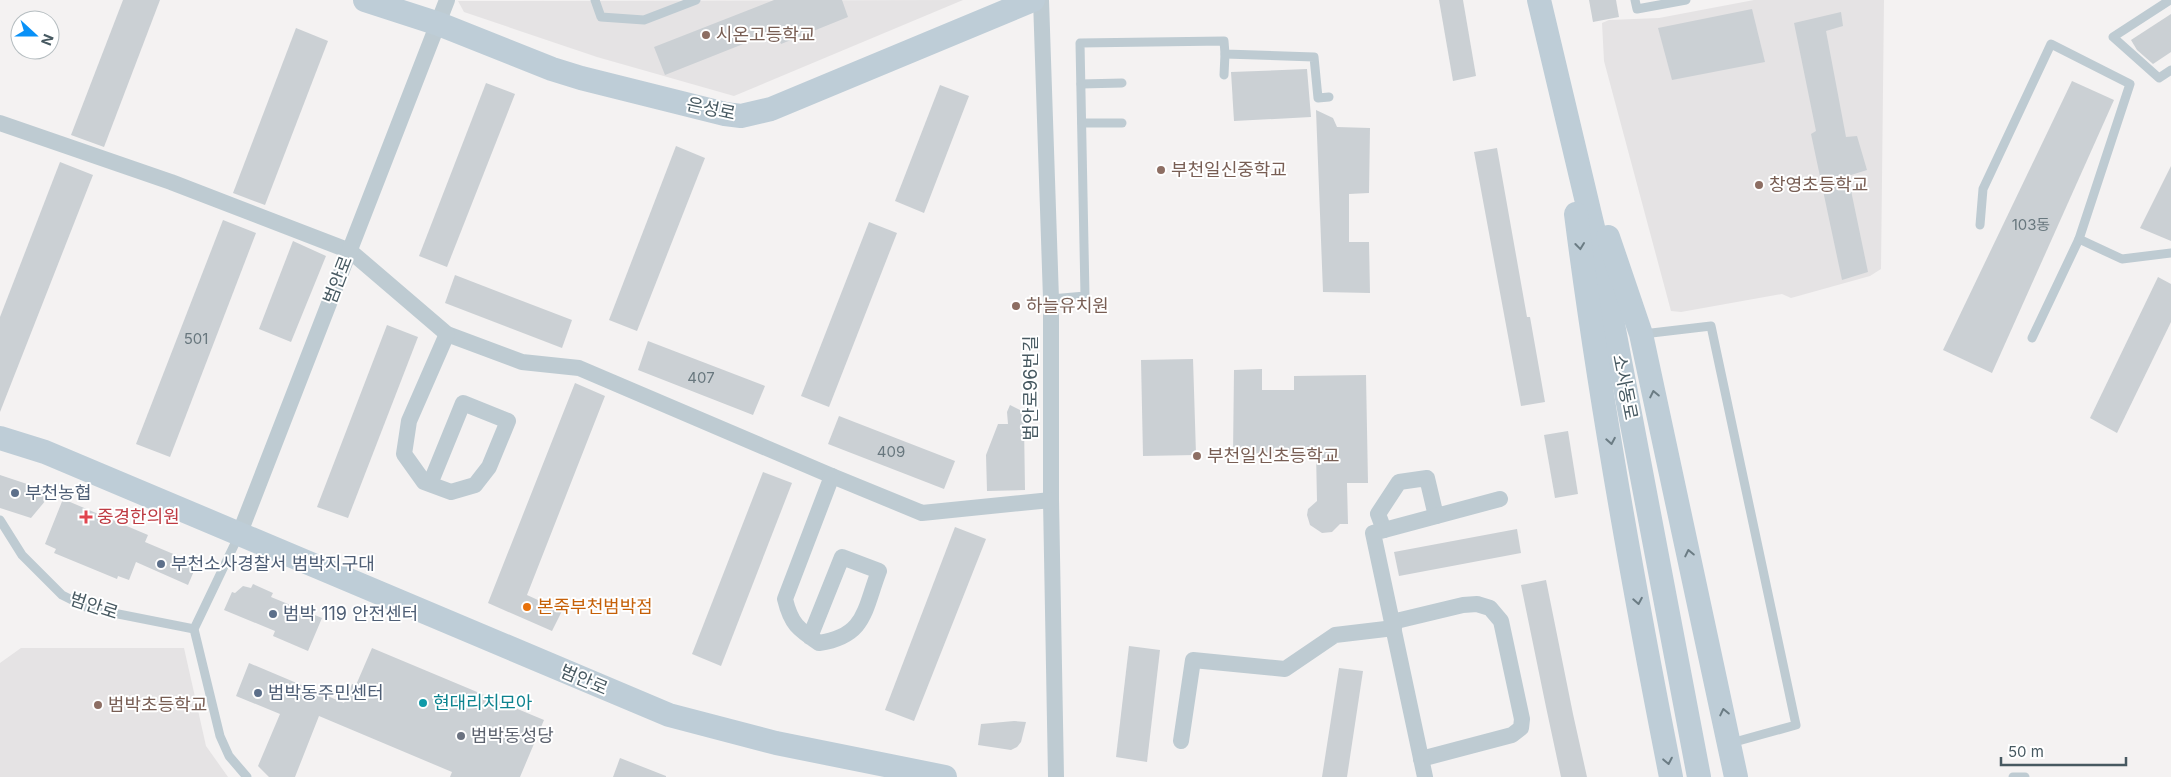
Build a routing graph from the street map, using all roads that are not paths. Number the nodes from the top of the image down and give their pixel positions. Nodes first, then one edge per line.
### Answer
1 (366, 0) edge
2 (447, 0) edge
3 (594, 0) edge
4 (696, 0) edge
5 (1034, 0) edge
6 (1041, 0) edge
7 (1539, 0) edge
8 (1686, 0) edge
9 (2170, 0) edge
10 (1636, 5) edge
11 (439, 24) junction
12 (1225, 54) junction
13 (2171, 70) edge
14 (1224, 75) dead end
15 (1122, 83) dead end
16 (1081, 84) junction
17 (1560, 93) junction
18 (1329, 97) dead end
19 (1082, 123) junction
20 (1122, 123) dead end
21 (0, 124) edge
22 (1980, 224) dead end
23 (2079, 239) junction
24 (350, 251) junction
25 (2171, 253) edge
26 (1051, 299) junction
27 (447, 334) junction
28 (1641, 334) junction
29 (2032, 338) dead end
30 (0, 438) edge
31 (832, 476) junction
32 (430, 484) junction
33 (1500, 499) dead end
34 (1051, 500) junction
35 (1436, 516) junction
36 (0, 520) edge
37 (1384, 530) junction
38 (239, 535) junction
39 (1393, 625) junction
40 (194, 629) junction
41 (810, 637) junction
42 (1181, 740) dead end
43 (1730, 743) junction
44 (1421, 759) junction
45 (247, 777) edge
46 (945, 777) edge
47 (1056, 777) edge
48 (1425, 777) edge
49 (1671, 777) edge
50 (1699, 777) edge
51 (1736, 777) edge
52 (2013, 777) edge
53 (2025, 777) edge

1 - 11 street, 은성로
2 - 11 street
3 - 4 lane
5 - 11 street, 은성로
6 - 26 street, 범안로96번길
7 - 17 street, 소사동로
8 - 10 lane
9 - 13 lane
11 - 24 street, 범안로
12 - 14 lane
12 - 16 lane
12 - 18 lane
15 - 16 lane
16 - 19 lane
17 - 28 street
17 -> 49 street
17 - 50 street, 소사동로
19 - 20 lane
19 - 26 lane
21 - 24 street
22 - 23 lane
23 - 25 lane
23 - 29 lane
24 - 27 street
24 - 38 street, 범안로
26 - 34 street, 범안로96번길
27 - 31 street
27 - 32 street
43 -> 28 street
28 - 43 lane
30 - 38 street, 범안로
31 - 34 street
31 - 41 street
32 - 32 street
33 - 35 street
34 - 47 street, 범안로96번길
35 - 37 street
35 - 37 street
36 - 40 lane, 범안로
37 - 39 street
38 - 40 lane
38 - 46 street, 범안로
39 - 42 street
39 - 44 street
39 - 44 street
40 - 45 lane
41 - 41 street
43 - 51 street
44 - 48 street
52 - 53 lane

